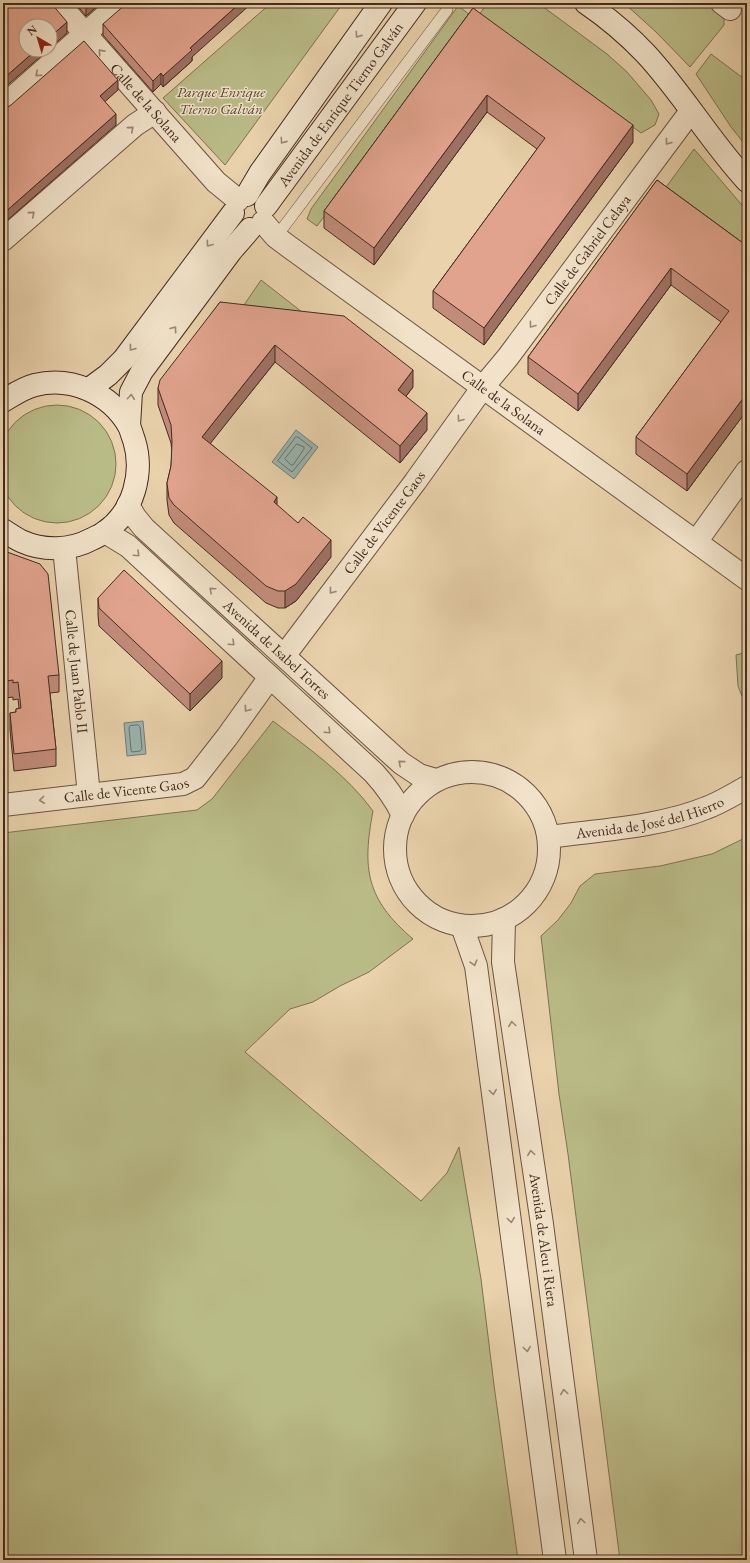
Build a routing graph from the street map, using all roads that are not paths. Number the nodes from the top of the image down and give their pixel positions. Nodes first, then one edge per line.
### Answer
1 (58, 3) edge
2 (120, 3) edge
3 (381, 3) edge
4 (414, 3) edge
5 (586, 3) edge
6 (447, 10) dead end
7 (85, 33) junction
8 (3, 106) edge
9 (692, 111) junction
10 (155, 112) junction
11 (747, 181) edge
12 (239, 203) junction
13 (264, 223) junction
14 (3, 240) edge
15 (483, 387) junction
16 (88, 389) junction
17 (3, 401) edge
18 (129, 426) junction
19 (747, 471) edge
20 (128, 505) junction
21 (3, 530) edge
22 (105, 532) junction
23 (696, 542) junction
24 (64, 548) junction
25 (747, 579) edge
26 (284, 656) junction
27 (270, 677) junction
28 (436, 780) junction
29 (747, 787) edge
30 (89, 795) junction
31 (3, 805) edge
32 (403, 815) junction
33 (549, 837) junction
34 (504, 919) junction
35 (462, 926) junction
36 (555, 1560) edge
37 (586, 1560) edge

1 - 7 street, Calle de la Solana
2 - 7 street
3 -> 12 street, Avenida de Enrique Tierno Galván
4 - 13 street, Avenida de Enrique Tierno Galván
5 - 9 street
6 - 13 lane
7 -> 8 street
10 -> 7 street, Calle de la Solana
9 - 11 street
9 -> 15 street, Calle de Gabriel Celaya
10 - 12 street, Calle de la Solana
14 -> 10 street
12 - 13 street
12 - 13 street
12 -> 16 street, Avenida de Enrique Tierno Galván
13 - 15 street, Calle de la Solana
18 -> 13 street, Avenida de Enrique Tierno Galván
15 - 23 street, Calle de la Solana
15 -> 26 street, Calle de Vicente Gaos
16 - 17 street
16 - 18 street
18 - 20 street
19 - 23 street
20 - 22 street
26 -> 20 street, Avenida de Isabel Torres
21 - 24 street
22 - 24 street
22 -> 27 street, Avenida de Isabel Torres
23 - 25 street, Calle de la Solana
24 - 30 street, Calle de Juan Pablo II
28 -> 26 street, Avenida de Isabel Torres
27 -> 30 street, Calle de Vicente Gaos
27 -> 32 street, Avenida de Isabel Torres
28 - 32 street
28 - 33 street
29 - 33 street, Avenida de José del Hierro
30 -> 31 street, Calle de Vicente Gaos
32 - 35 street
33 - 34 street
34 - 35 street
37 -> 34 street, Avenida de Aleu i Riera
35 -> 36 street, Avenida de Aleu i Riera

